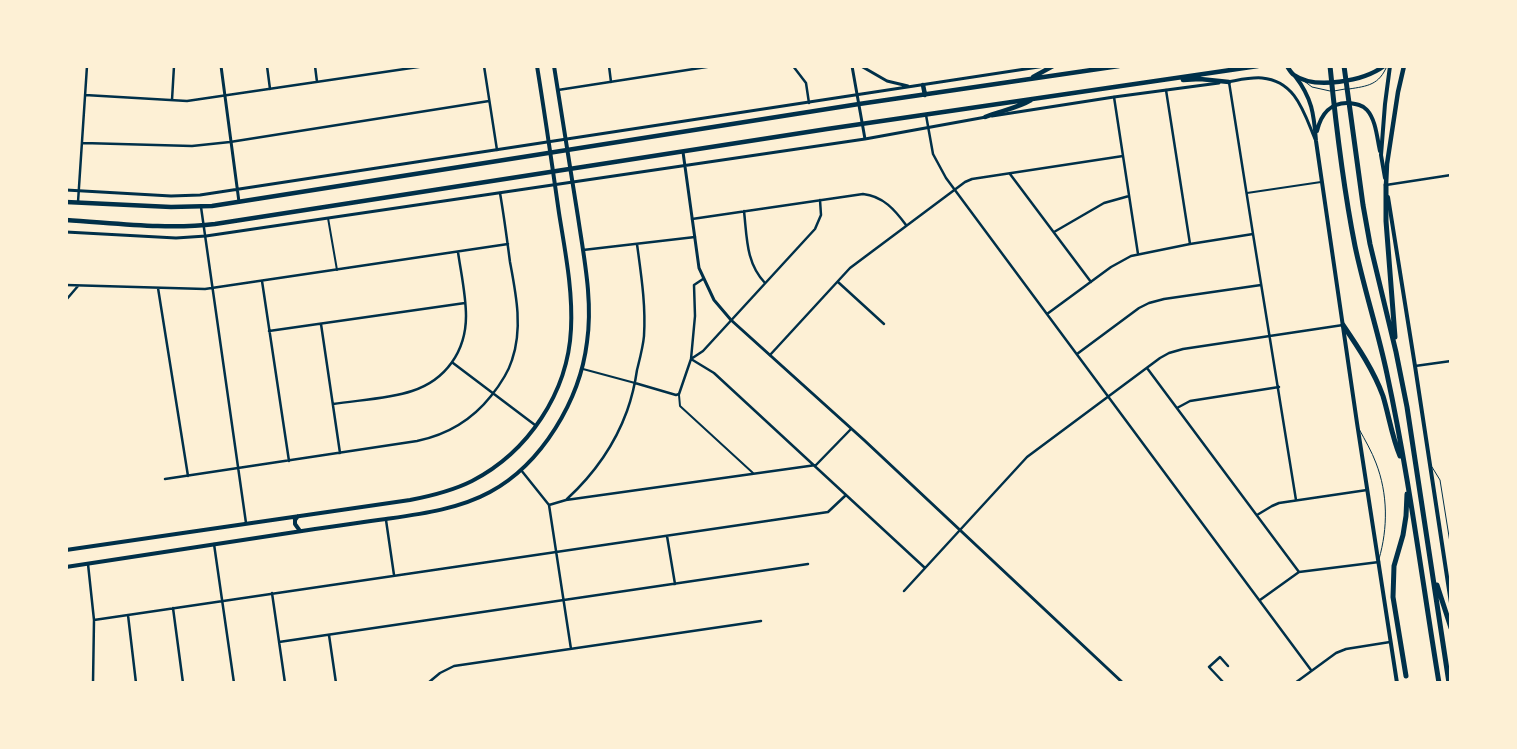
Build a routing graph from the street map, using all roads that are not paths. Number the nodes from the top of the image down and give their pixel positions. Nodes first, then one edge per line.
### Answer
1 (87, 66) edge
2 (174, 66) edge
3 (220, 66) edge
4 (267, 66) edge
5 (315, 66) edge
6 (425, 66) edge
7 (484, 66) edge
8 (537, 66) edge
9 (554, 66) edge
10 (609, 66) edge
11 (714, 66) edge
12 (793, 66) edge
13 (852, 66) edge
14 (861, 66) edge
15 (1043, 66) edge
16 (1053, 66) edge
17 (1119, 66) edge
18 (1230, 66) edge
19 (1258, 66) edge
20 (1281, 66) edge
21 (1330, 66) edge
22 (1344, 66) edge
23 (1387, 66) edge
24 (1404, 66) edge
25 (1288, 68) edge
26 (1225, 71) junction
27 (1293, 75) junction
28 (1030, 79) junction
29 (1301, 79) junction
30 (1161, 81) junction
31 (317, 82) junction
32 (611, 82) junction
33 (1229, 82) junction
34 (923, 85) junction
35 (914, 86) junction
36 (270, 89) junction
37 (1166, 89) junction
38 (558, 90) junction
39 (85, 95) junction
40 (857, 95) junction
41 (925, 95) junction
42 (224, 96) junction
43 (1114, 97) junction
44 (1032, 99) junction
45 (172, 100) junction
46 (489, 101) junction
47 (809, 103) junction
48 (859, 104) junction
49 (926, 115) junction
50 (985, 117) junction
51 (862, 124) junction
52 (928, 128) junction
53 (566, 139) junction
54 (865, 139) junction
55 (1316, 141) junction
56 (230, 142) junction
57 (549, 142) junction
58 (83, 143) junction
59 (497, 150) junction
60 (568, 150) junction
61 (550, 152) junction
62 (683, 152) junction
63 (1382, 155) junction
64 (1123, 156) junction
65 (685, 166) junction
66 (570, 169) junction
67 (553, 171) junction
68 (1010, 174) junction
69 (1451, 175) edge
70 (572, 182) junction
71 (1322, 182) junction
72 (555, 184) junction
73 (1386, 185) junction
74 (954, 189) junction
75 (66, 190) edge
76 (79, 190) junction
77 (237, 190) junction
78 (500, 192) junction
79 (1247, 193) junction
80 (1129, 196) junction
81 (820, 200) junction
82 (66, 202) edge
83 (239, 202) junction
84 (78, 203) junction
85 (201, 207) junction
86 (744, 211) junction
87 (328, 217) junction
88 (692, 219) junction
89 (66, 220) edge
90 (204, 225) junction
91 (906, 225) junction
92 (66, 232) edge
93 (1054, 232) junction
94 (1253, 234) junction
95 (206, 236) junction
96 (695, 236) junction
97 (508, 244) junction
98 (637, 244) junction
99 (1190, 244) junction
100 (583, 250) junction
101 (458, 252) junction
102 (1138, 254) junction
103 (337, 270) junction
104 (703, 279) junction
105 (262, 280) junction
106 (838, 282) junction
107 (1090, 282) junction
108 (765, 283) junction
109 (1261, 284) junction
110 (66, 285) edge
111 (78, 286) junction
112 (158, 288) junction
113 (213, 288) junction
114 (66, 300) edge
115 (465, 303) junction
116 (1047, 314) junction
117 (731, 320) junction
118 (322, 324) junction
119 (884, 324) dead end
120 (1343, 325) junction
121 (270, 331) junction
122 (1269, 335) junction
123 (1396, 352) junction
124 (1077, 354) junction
125 (770, 355) junction
126 (691, 359) junction
127 (1451, 360) edge
128 (453, 362) junction
129 (1416, 366) junction
130 (1147, 368) junction
131 (583, 369) junction
132 (635, 383) junction
133 (1279, 388) junction
134 (493, 394) junction
135 (679, 394) junction
136 (1108, 396) junction
137 (333, 404) junction
138 (1177, 408) junction
139 (1357, 423) junction
140 (536, 426) junction
141 (851, 429) junction
142 (340, 453) junction
143 (289, 461) junction
144 (1404, 462) junction
145 (1430, 464) junction
146 (814, 465) junction
147 (238, 469) junction
148 (521, 470) junction
149 (753, 473) junction
150 (188, 476) junction
151 (165, 479) dead end
152 (1407, 482) junction
153 (1367, 490) junction
154 (846, 495) junction
155 (566, 500) junction
156 (1296, 500) junction
157 (548, 505) junction
158 (1257, 515) junction
159 (298, 516) junction
160 (289, 518) junction
161 (386, 519) junction
162 (246, 523) junction
163 (960, 530) junction
164 (300, 531) junction
165 (291, 533) junction
166 (667, 535) junction
167 (214, 544) junction
168 (1451, 549) edge
169 (66, 550) edge
170 (556, 551) junction
171 (1379, 562) junction
172 (88, 564) junction
173 (808, 564) dead end
174 (66, 567) edge
175 (924, 568) junction
176 (1299, 572) junction
177 (1433, 574) junction
178 (394, 575) junction
179 (675, 584) junction
180 (904, 591) dead end
181 (272, 593) junction
182 (223, 600) junction
183 (563, 600) junction
184 (1259, 600) junction
185 (1451, 603) edge
186 (173, 608) junction
187 (128, 615) junction
188 (94, 620) junction
189 (761, 621) dead end
190 (1451, 628) edge
191 (329, 634) junction
192 (279, 642) junction
193 (1390, 642) junction
194 (571, 649) junction
195 (1228, 666) dead end
196 (1311, 670) junction
197 (1406, 676) dead end
198 (93, 683) edge
199 (136, 683) edge
200 (183, 683) edge
201 (234, 683) edge
202 (285, 683) edge
203 (336, 683) edge
204 (428, 683) edge
205 (1123, 683) edge
206 (1224, 683) edge
207 (1295, 683) edge
208 (1397, 683) edge
209 (1439, 683) edge
210 (1449, 683) edge

1 - 39 street
2 - 45 street
3 - 42 street
4 - 36 street
5 - 31 street
6 - 31 street
7 - 46 street
8 - 57 main road
9 - 38 main road
10 - 32 street
11 - 32 street
12 - 47 street
13 - 40 street
14 - 35 street
15 - 34 street
16 - 28 main road
17 - 28 main road
18 - 26 main road
19 - 26 main road
20 - 25 main road
21 - 144 highway
22 - 123 highway
23 - 29 main road
23 - 29 lane
23 - 63 main road
24 - 73 main road
25 - 27 main road
26 - 30 main road
27 - 29 main road
27 - 55 main road
28 - 41 main road
30 - 33 main road
30 - 44 main road
31 - 36 street
32 - 38 street
33 - 37 street
33 - 55 street
33 - 79 street
34 - 35 street
34 - 41 main road
35 - 40 street
36 - 42 street
37 - 43 street
37 - 99 street
38 - 53 main road
39 - 45 street
39 - 58 street
40 - 47 street
40 - 48 street
41 - 48 main road
42 - 45 street
42 - 56 street
43 - 50 street
43 - 64 street
44 - 49 main road
44 - 50 main road
46 - 56 street
46 - 59 street
47 - 53 street
48 - 51 street
48 - 60 main road
49 - 51 main road
49 - 52 street
50 - 52 street
51 - 54 street
51 - 62 main road
52 - 54 street
52 - 74 street
53 - 57 street
53 - 60 main road
54 - 65 street
55 - 63 main road
55 - 71 main road
56 - 58 street
56 - 77 street
57 - 59 street
57 - 61 main road
58 - 76 street
59 - 77 street
60 - 61 main road
60 - 66 main road
61 - 67 main road
61 - 83 main road
62 - 65 street
62 - 66 main road
63 - 73 main road
64 - 68 street
64 - 80 street
65 - 70 street
65 - 88 street
66 - 67 main road
66 - 70 main road
67 - 72 main road
67 - 90 main road
68 - 74 street
68 - 93 street
69 - 73 street
70 - 72 street
70 - 100 main road
71 - 79 street
71 - 120 main road
72 - 78 street
72 - 140 main road
73 - 123 highway
73 - 129 main road
74 - 91 street
74 - 116 street
75 - 76 street
76 - 77 street
76 - 84 street
77 - 83 street
78 - 87 street
78 - 97 street
79 - 94 street
80 - 93 street
80 - 102 street
81 - 86 street
81 - 91 street
81 - 108 street
82 - 84 main road
83 - 85 main road
84 - 85 main road
85 - 90 street
86 - 88 street
86 - 108 street
87 - 95 street
87 - 103 street
88 - 96 street
89 - 90 main road
90 - 95 street
91 - 106 street
92 - 95 street
93 - 107 street
94 - 99 street
94 - 109 street
95 - 113 street
96 - 98 street
96 - 104 street
97 - 101 street
97 - 134 street
98 - 100 street
98 - 132 street
99 - 102 street
100 - 131 main road
101 - 103 street
101 - 115 street
102 - 107 street
103 - 105 street
104 - 117 street
104 - 126 street
105 - 113 street
105 - 121 street
106 - 119 street
106 - 125 street
107 - 116 street
108 - 117 street
109 - 122 street
109 - 124 street
110 - 111 street
111 - 112 street
111 - 114 street
112 - 113 street
112 - 150 street
113 - 147 street
115 - 118 street
115 - 128 street
116 - 124 street
117 - 125 street
117 - 126 street
118 - 121 street
118 - 137 street
120 - 122 street
120 - 139 main road
120 - 144 highway
121 - 143 street
122 - 130 street
122 - 133 street
123 - 177 highway
124 - 136 street
125 - 141 street
126 - 135 street
126 - 146 street
127 - 129 street
128 - 134 street
128 - 137 street
129 - 145 main road
130 - 136 street
130 - 138 street
131 - 132 street
131 - 148 main road
132 - 135 street
132 - 155 street
133 - 138 street
133 - 156 street
134 - 140 street
134 - 142 street
135 - 149 street
136 - 163 street
136 - 184 street
137 - 142 street
138 - 158 street
139 - 153 main road
139 - 171 lane
140 - 159 main road
141 - 146 street
141 - 163 street
142 - 143 street
143 - 147 street
144 - 152 highway
145 - 168 lane
145 - 185 main road
146 - 149 street
146 - 154 street
147 - 150 street
147 - 162 street
148 - 157 street
148 - 161 main road
149 - 155 street
150 - 151 street
152 - 197 highway
152 - 209 highway
153 - 156 street
153 - 171 main road
154 - 166 street
154 - 175 street
155 - 157 street
156 - 158 street
157 - 170 street
158 - 176 street
159 - 160 main road
159 - 164 main road
160 - 162 main road
160 - 165 main road
161 - 164 main road
161 - 178 street
162 - 169 main road
163 - 175 street
163 - 205 street
164 - 165 main road
165 - 167 main road
166 - 170 street
166 - 179 street
167 - 172 main road
167 - 182 street
170 - 178 street
170 - 183 street
171 - 176 street
171 - 193 main road
172 - 174 main road
172 - 188 street
173 - 179 street
175 - 180 street
176 - 184 street
177 - 190 highway
177 - 210 highway
178 - 181 street
179 - 183 street
181 - 182 street
181 - 192 street
182 - 186 street
182 - 201 street
183 - 191 street
183 - 194 street
184 - 196 street
186 - 187 street
186 - 200 street
187 - 188 street
187 - 199 street
188 - 198 street
189 - 194 street
191 - 192 street
191 - 203 street
192 - 202 street
193 - 196 street
193 - 208 main road
194 - 204 street
195 - 206 street
196 - 207 street

